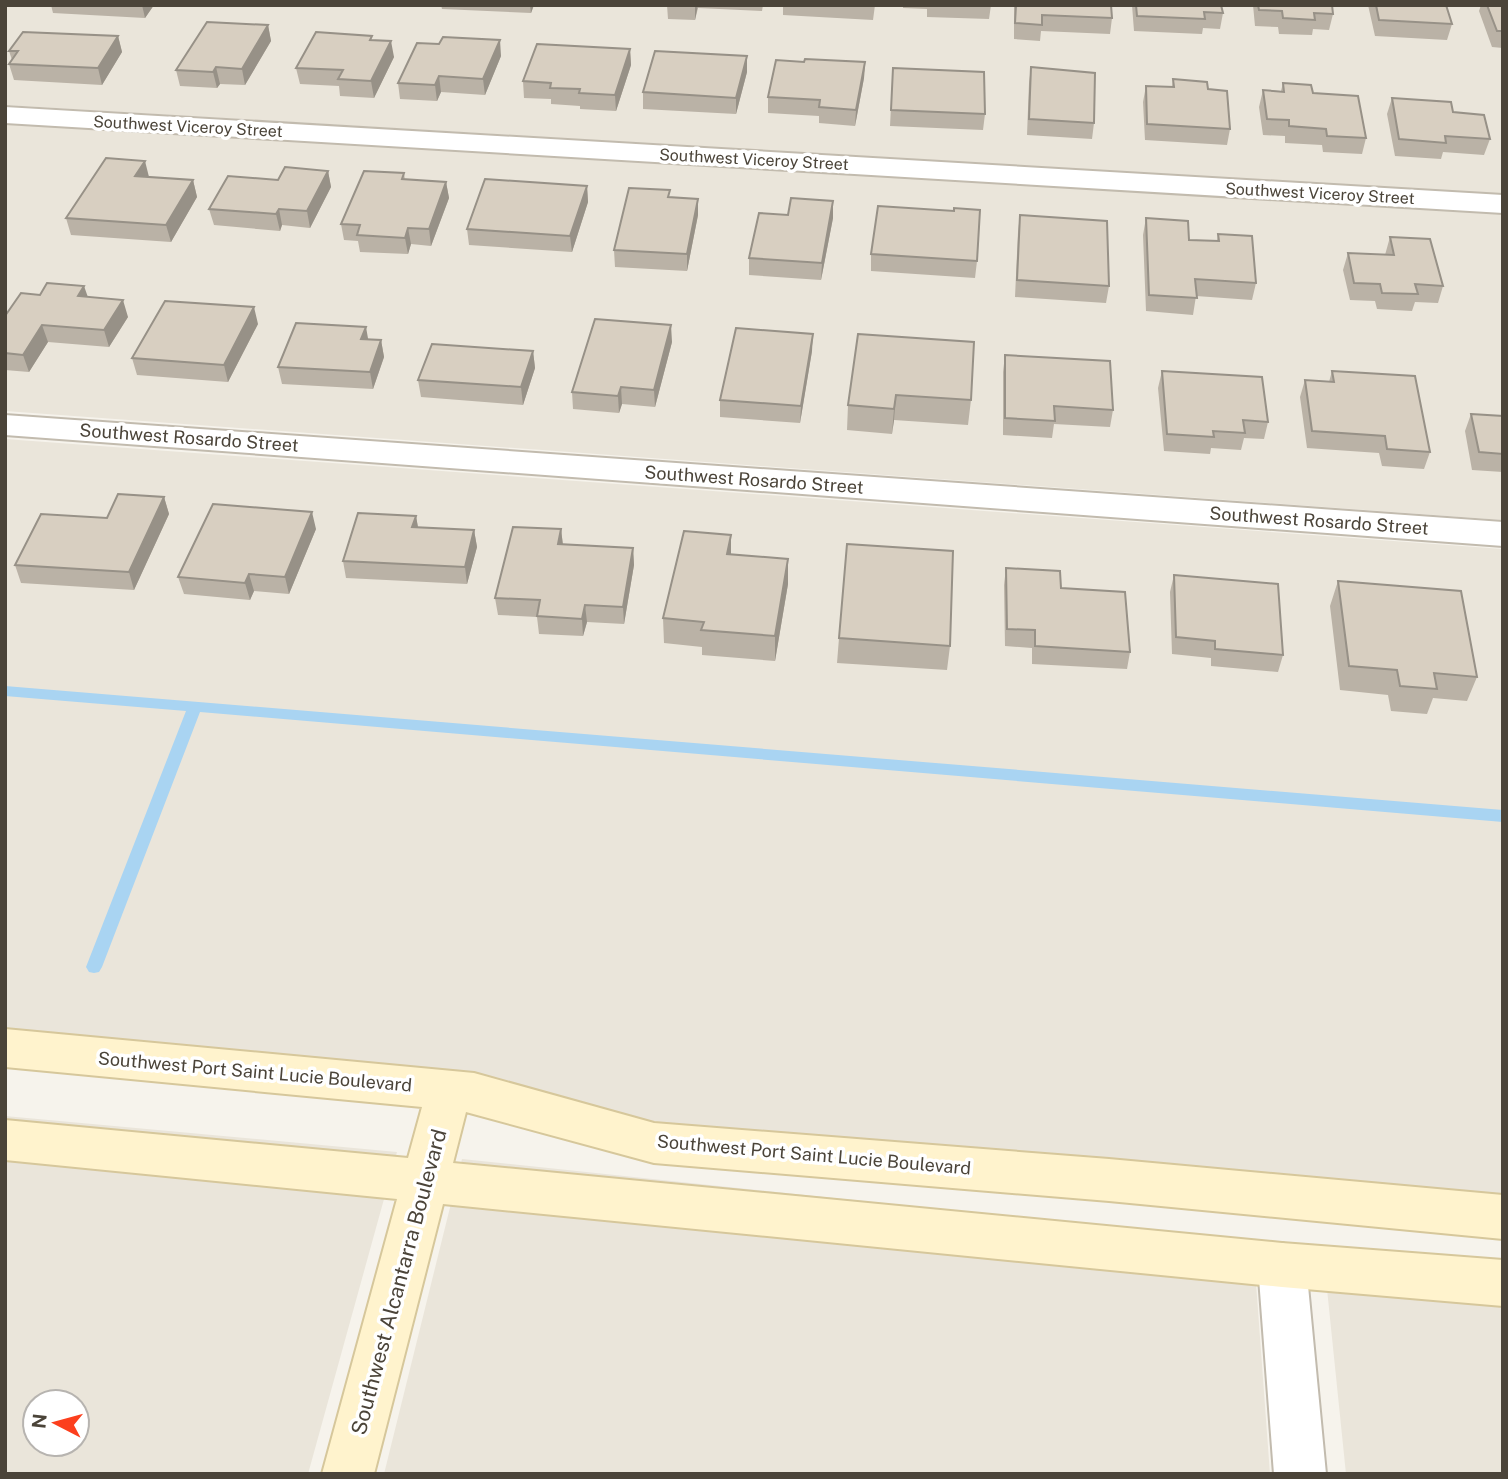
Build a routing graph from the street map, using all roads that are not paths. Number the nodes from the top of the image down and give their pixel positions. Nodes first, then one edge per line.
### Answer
1 (5, 115) edge
2 (1503, 204) edge
3 (5, 425) edge
4 (1503, 534) edge
5 (5, 1048) edge
6 (449, 1090) junction
7 (5, 1140) edge
8 (426, 1181) junction
9 (1503, 1217) edge
10 (1282, 1265) junction
11 (1503, 1283) edge
12 (348, 1474) edge
13 (1300, 1474) edge

1 - 2 street, Southwest Viceroy Street
3 - 4 street, Southwest Rosardo Street
5 - 6 main road, Southwest Port Saint Lucie Boulevard
6 - 8 main road, Southwest Alcantarra Boulevard
6 - 9 main road, Southwest Port Saint Lucie Boulevard
7 - 8 main road
8 - 10 main road
8 - 12 main road, Southwest Alcantarra Boulevard
10 - 11 main road
10 - 13 street

